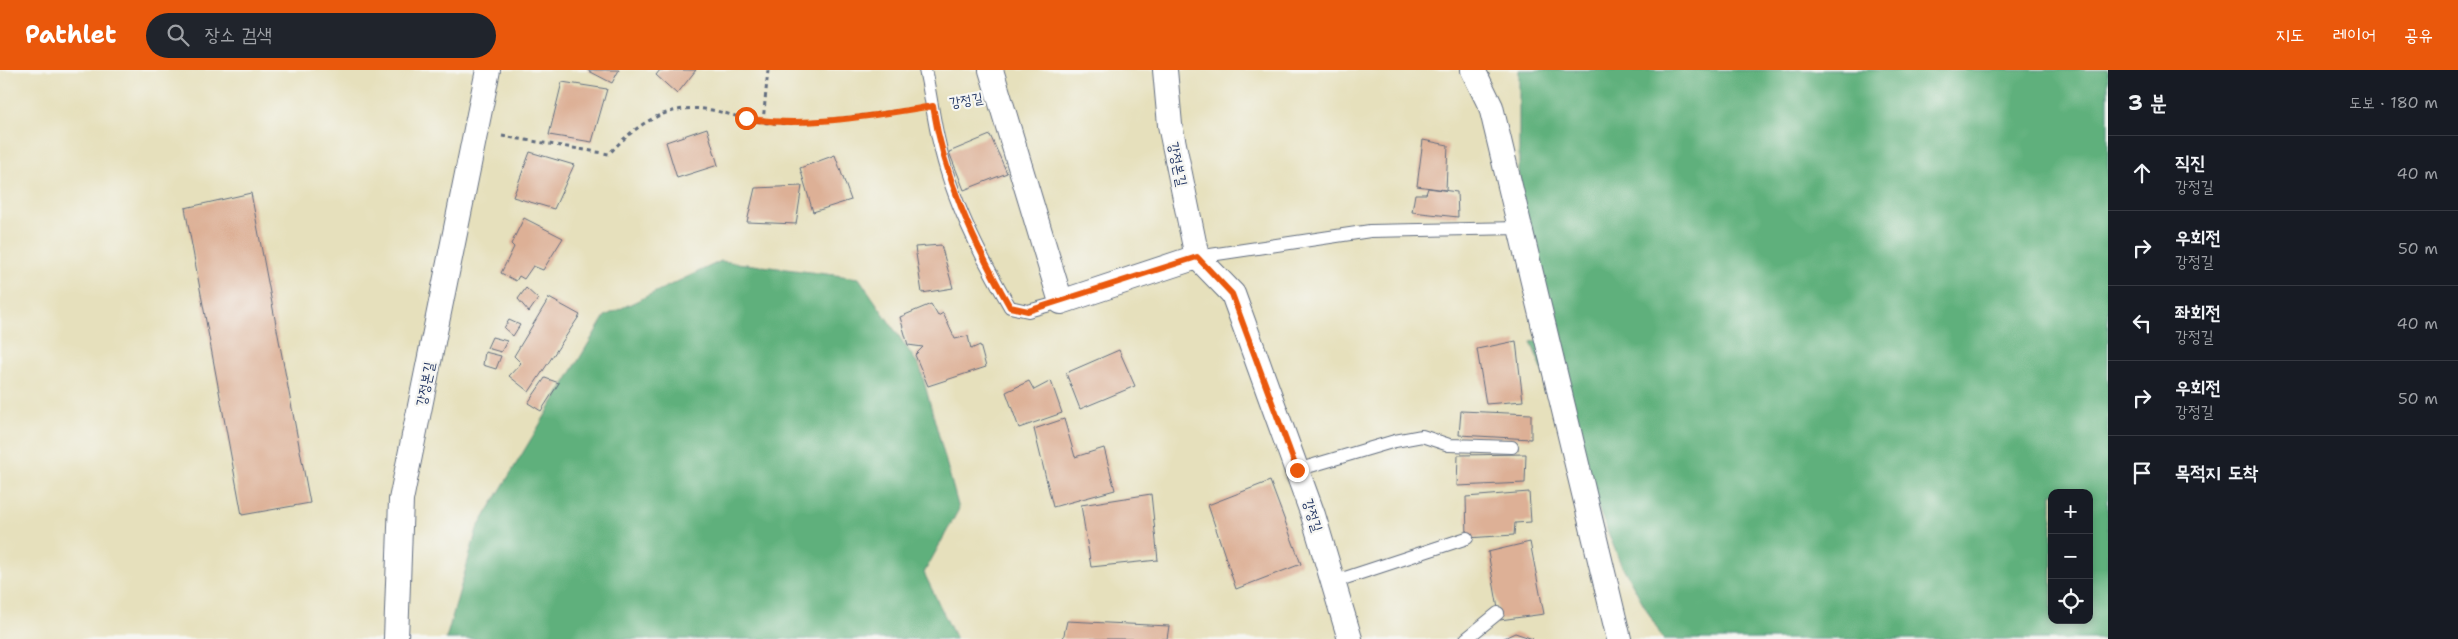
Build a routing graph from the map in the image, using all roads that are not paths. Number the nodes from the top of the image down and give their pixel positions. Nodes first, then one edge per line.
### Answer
1 (488, 70) edge
2 (925, 70) edge
3 (991, 70) edge
4 (1165, 70) edge
5 (1473, 70) edge
6 (1520, 228) junction
7 (1197, 257) junction
8 (1061, 302) junction
9 (1512, 447) dead end
10 (1297, 470) junction
11 (1467, 538) dead end
12 (1333, 582) junction
13 (1498, 613) dead end
14 (396, 639) edge
15 (1350, 639) edge
16 (1466, 639) edge
17 (1620, 639) edge

1 - 14 street, 강정본길
2 - 8 lane, 강정길
3 - 8 street
4 - 7 street, 강정본길
5 - 6 street
6 - 7 lane
6 - 17 street
7 - 8 street, 강정길
7 - 10 street, 강정길
9 - 10 lane
10 - 12 street, 강정길
11 - 12 lane
12 - 15 street, 강정길
13 - 16 lane

